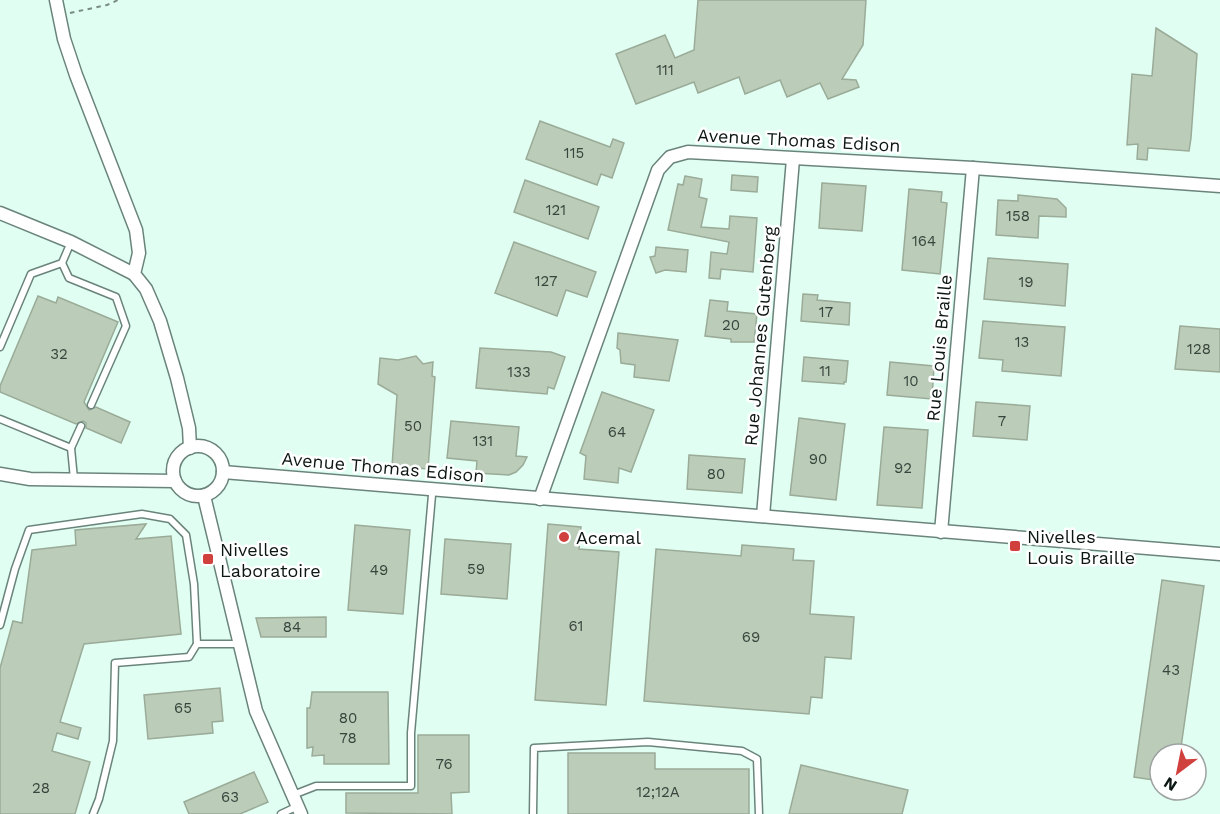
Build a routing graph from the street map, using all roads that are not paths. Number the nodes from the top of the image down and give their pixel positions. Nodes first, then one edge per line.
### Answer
1 (56, 0) edge
2 (793, 159) junction
3 (972, 168) junction
4 (1220, 186) edge
5 (0, 213) edge
6 (71, 242) junction
7 (62, 262) junction
8 (134, 274) junction
9 (0, 347) edge
10 (91, 405) dead end
11 (0, 419) edge
12 (81, 426) dead end
13 (71, 448) junction
14 (190, 448) junction
15 (223, 472) junction
16 (0, 474) edge
17 (74, 480) junction
18 (175, 481) junction
19 (432, 495) dead end
20 (204, 496) junction
21 (540, 499) junction
22 (763, 516) junction
23 (942, 531) junction
24 (1220, 554) edge
25 (0, 625) edge
26 (197, 644) junction
27 (239, 644) junction
28 (297, 805) edge
29 (93, 814) edge
30 (281, 814) edge
31 (533, 814) edge
32 (759, 814) edge

1 - 8 street
2 - 3 street, Avenue Thomas Edison
2 - 21 street, Avenue Thomas Edison
2 - 22 street, Rue Johannes Gutenberg
3 - 4 street, Avenue Thomas Edison
3 - 23 street, Rue Louis Braille
5 - 6 street
6 - 7 lane
6 - 8 street
7 - 9 lane
7 - 10 lane
8 - 14 street
11 - 13 lane
12 - 13 lane
13 - 17 lane
14 - 15 street
14 - 18 street
15 - 20 street
15 - 21 street, Avenue Thomas Edison
16 - 17 street
17 - 18 street
18 - 20 street
19 - 28 lane
20 - 27 street
21 - 22 street, Avenue Thomas Edison
22 - 23 street, Avenue Thomas Edison
23 - 24 street, Avenue Thomas Edison
25 - 26 lane
26 - 27 lane
26 - 29 lane
27 - 28 street
28 - 30 lane
31 - 32 lane

